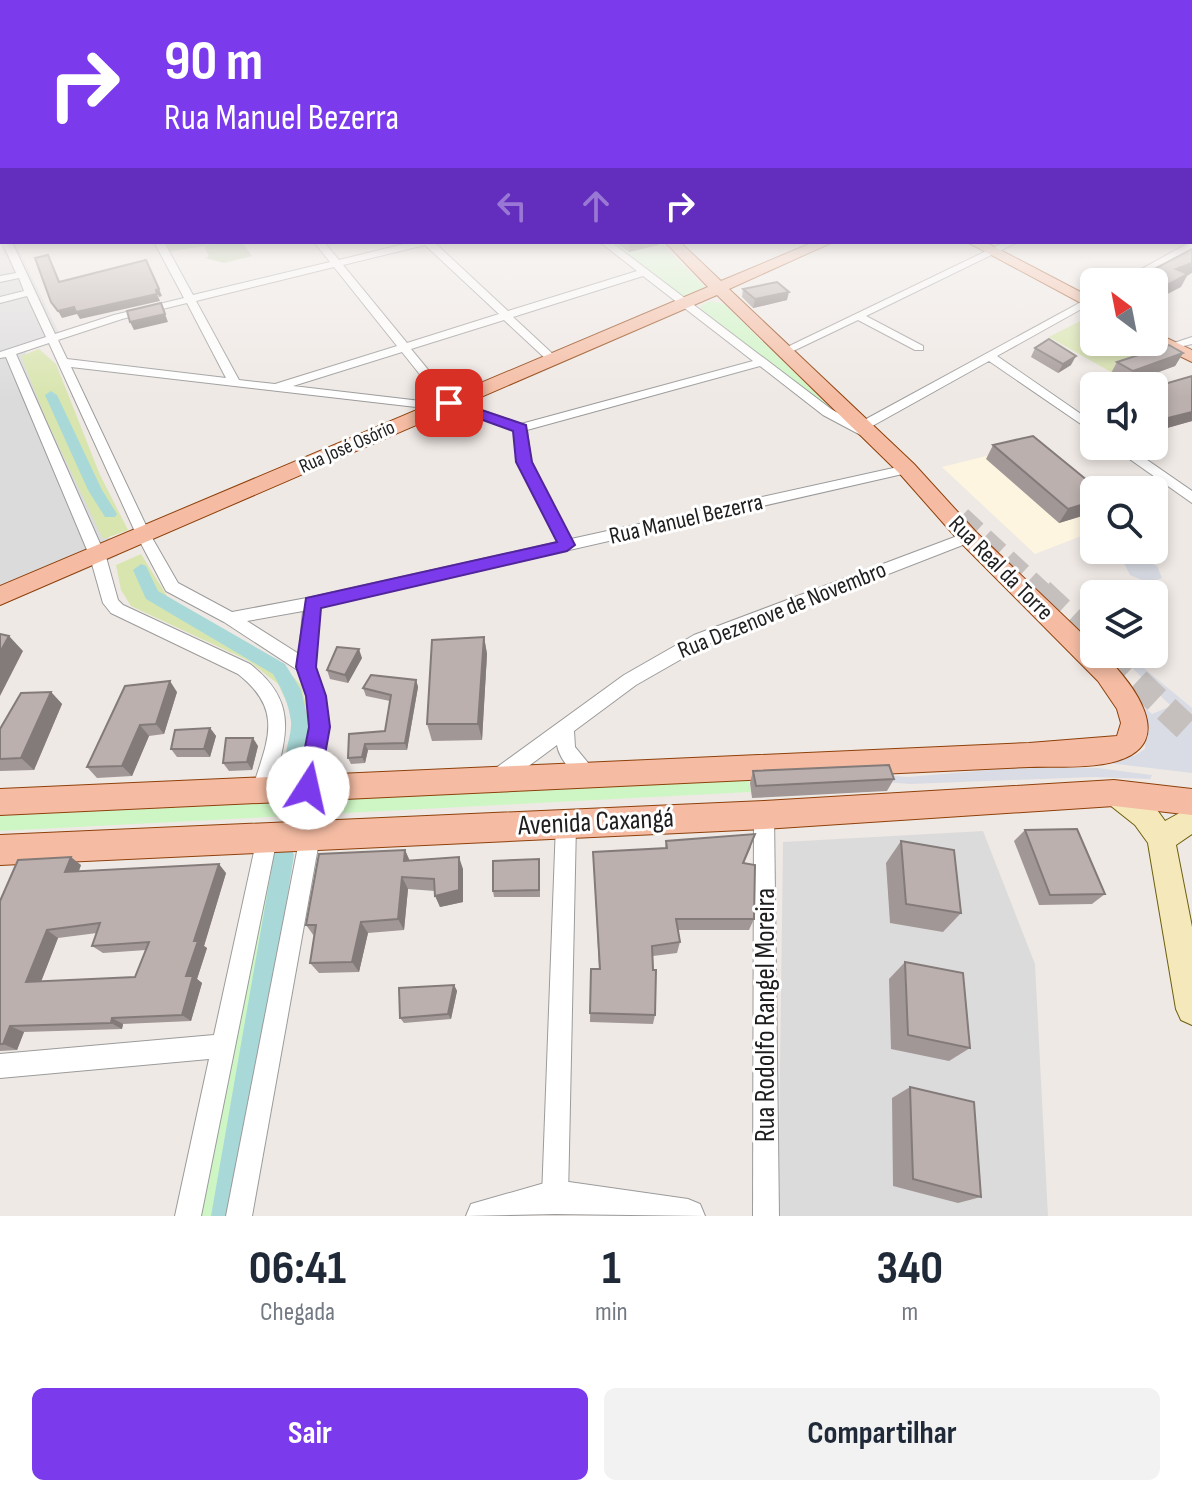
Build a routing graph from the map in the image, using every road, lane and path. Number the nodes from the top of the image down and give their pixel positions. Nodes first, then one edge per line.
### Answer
1 (28, 284) edge
2 (180, 284) edge
3 (253, 284) edge
4 (353, 284) edge
5 (472, 284) edge
6 (606, 284) edge
7 (660, 284) edge
8 (716, 284) edge
9 (730, 284) edge
10 (926, 284) edge
11 (1057, 284) edge
12 (720, 288) junction
13 (31, 292) junction
14 (1080, 295) edge
15 (0, 300) edge
16 (188, 300) junction
17 (689, 306) junction
18 (1080, 308) edge
19 (506, 314) junction
20 (858, 316) junction
21 (50, 338) junction
22 (1192, 340) edge
23 (1168, 344) edge
24 (405, 346) junction
25 (1171, 346) junction
26 (919, 348) dead end
27 (785, 351) junction
28 (4, 354) edge
29 (991, 357) junction
30 (1192, 357) edge
31 (551, 358) junction
32 (61, 362) junction
33 (762, 362) junction
34 (234, 382) junction
35 (278, 387) junction
36 (443, 405) junction
37 (1080, 419) edge
38 (520, 428) junction
39 (866, 432) junction
40 (1138, 460) edge
41 (907, 469) junction
42 (1192, 498) edge
43 (964, 527) junction
44 (144, 536) junction
45 (567, 545) junction
46 (98, 557) junction
47 (0, 596) edge
48 (312, 603) junction
49 (230, 618) junction
50 (306, 667) junction
51 (565, 726) junction
52 (1029, 755) joint
53 (589, 775) junction
54 (495, 780) junction
55 (308, 788) junction
56 (262, 790) junction
57 (1114, 793) junction
58 (0, 802) edge
59 (1192, 802) edge
60 (764, 815) junction
61 (1192, 819) edge
62 (566, 824) junction
63 (310, 836) junction
64 (267, 838) junction
65 (1161, 839) junction
66 (13, 858) edge
67 (1192, 1009) edge
68 (225, 1046) junction
69 (0, 1066) edge
70 (555, 1197) junction
71 (188, 1216) edge
72 (239, 1216) edge
73 (483, 1216) edge
74 (688, 1216) edge
75 (766, 1216) edge

1 - 13 street
2 - 16 street
3 - 16 street
4 - 24 street
5 - 19 street
6 - 19 street
7 - 17 street, Rua Real da Torre
8 - 12 main road, Rua Real da Torre
9 - 12 main road
10 - 20 street
11 - 14 main road
12 - 17 main road
12 - 27 main road, Rua Real da Torre
13 - 15 street
13 - 21 street
16 - 21 street
16 - 34 street
17 - 31 main road, Rua José Osório
17 - 33 street, Rua Real da Torre
18 - 29 street
19 - 24 street
19 - 31 street
20 - 26 street
20 - 27 street
21 - 28 street
21 - 32 street
22 - 25 street
23 - 25 main road
24 - 35 street
24 - 36 street
25 - 30 main road
27 - 39 main road, Rua Real da Torre
28 - 46 street
29 - 37 street
29 - 39 street
31 - 36 main road, Rua José Osório
32 - 34 street
32 - 44 street
33 - 38 street
33 - 39 street, Rua Real da Torre
34 - 35 street
35 - 36 street
36 - 38 street
36 - 44 main road, Rua José Osório
38 - 45 street
39 - 41 main road, Rua Real da Torre
40 - 42 street
41 - 43 main road, Rua Real da Torre
41 - 45 street, Rua Manuel Bezerra
43 - 51 street, Rua Dezenove de Novembro
43 - 52 main road, Rua Real da Torre
44 - 46 main road, Rua José Osório
44 - 49 street
45 - 48 street, Rua Manuel Bezerra
46 - 47 main road, Rua José Osório
46 - 56 street
48 - 49 street, Rua Manuel Bezerra
48 - 50 street
49 - 50 street
50 - 55 street
51 - 53 street
51 - 54 street, Rua Dezenove de Novembro
52 - 53 main road, Avenida Caxangá
53 - 54 main road, Avenida Caxangá
54 - 55 main road, Avenida Caxangá
55 - 56 main road, Avenida Caxangá
56 - 58 main road, Avenida Caxangá
57 - 59 main road, Avenida Caxangá
57 - 60 main road, Avenida Caxangá
57 - 65 main road
60 - 62 main road, Avenida Caxangá
60 - 75 street, Rua Rodolfo Rangel Moreira
61 - 65 main road
62 - 63 main road, Avenida Caxangá
62 - 70 street
63 - 64 main road, Avenida Caxangá
63 - 72 street
64 - 66 main road, Avenida Caxangá
64 - 68 street
65 - 67 main road
68 - 69 street
68 - 71 street
70 - 73 street
70 - 74 street

